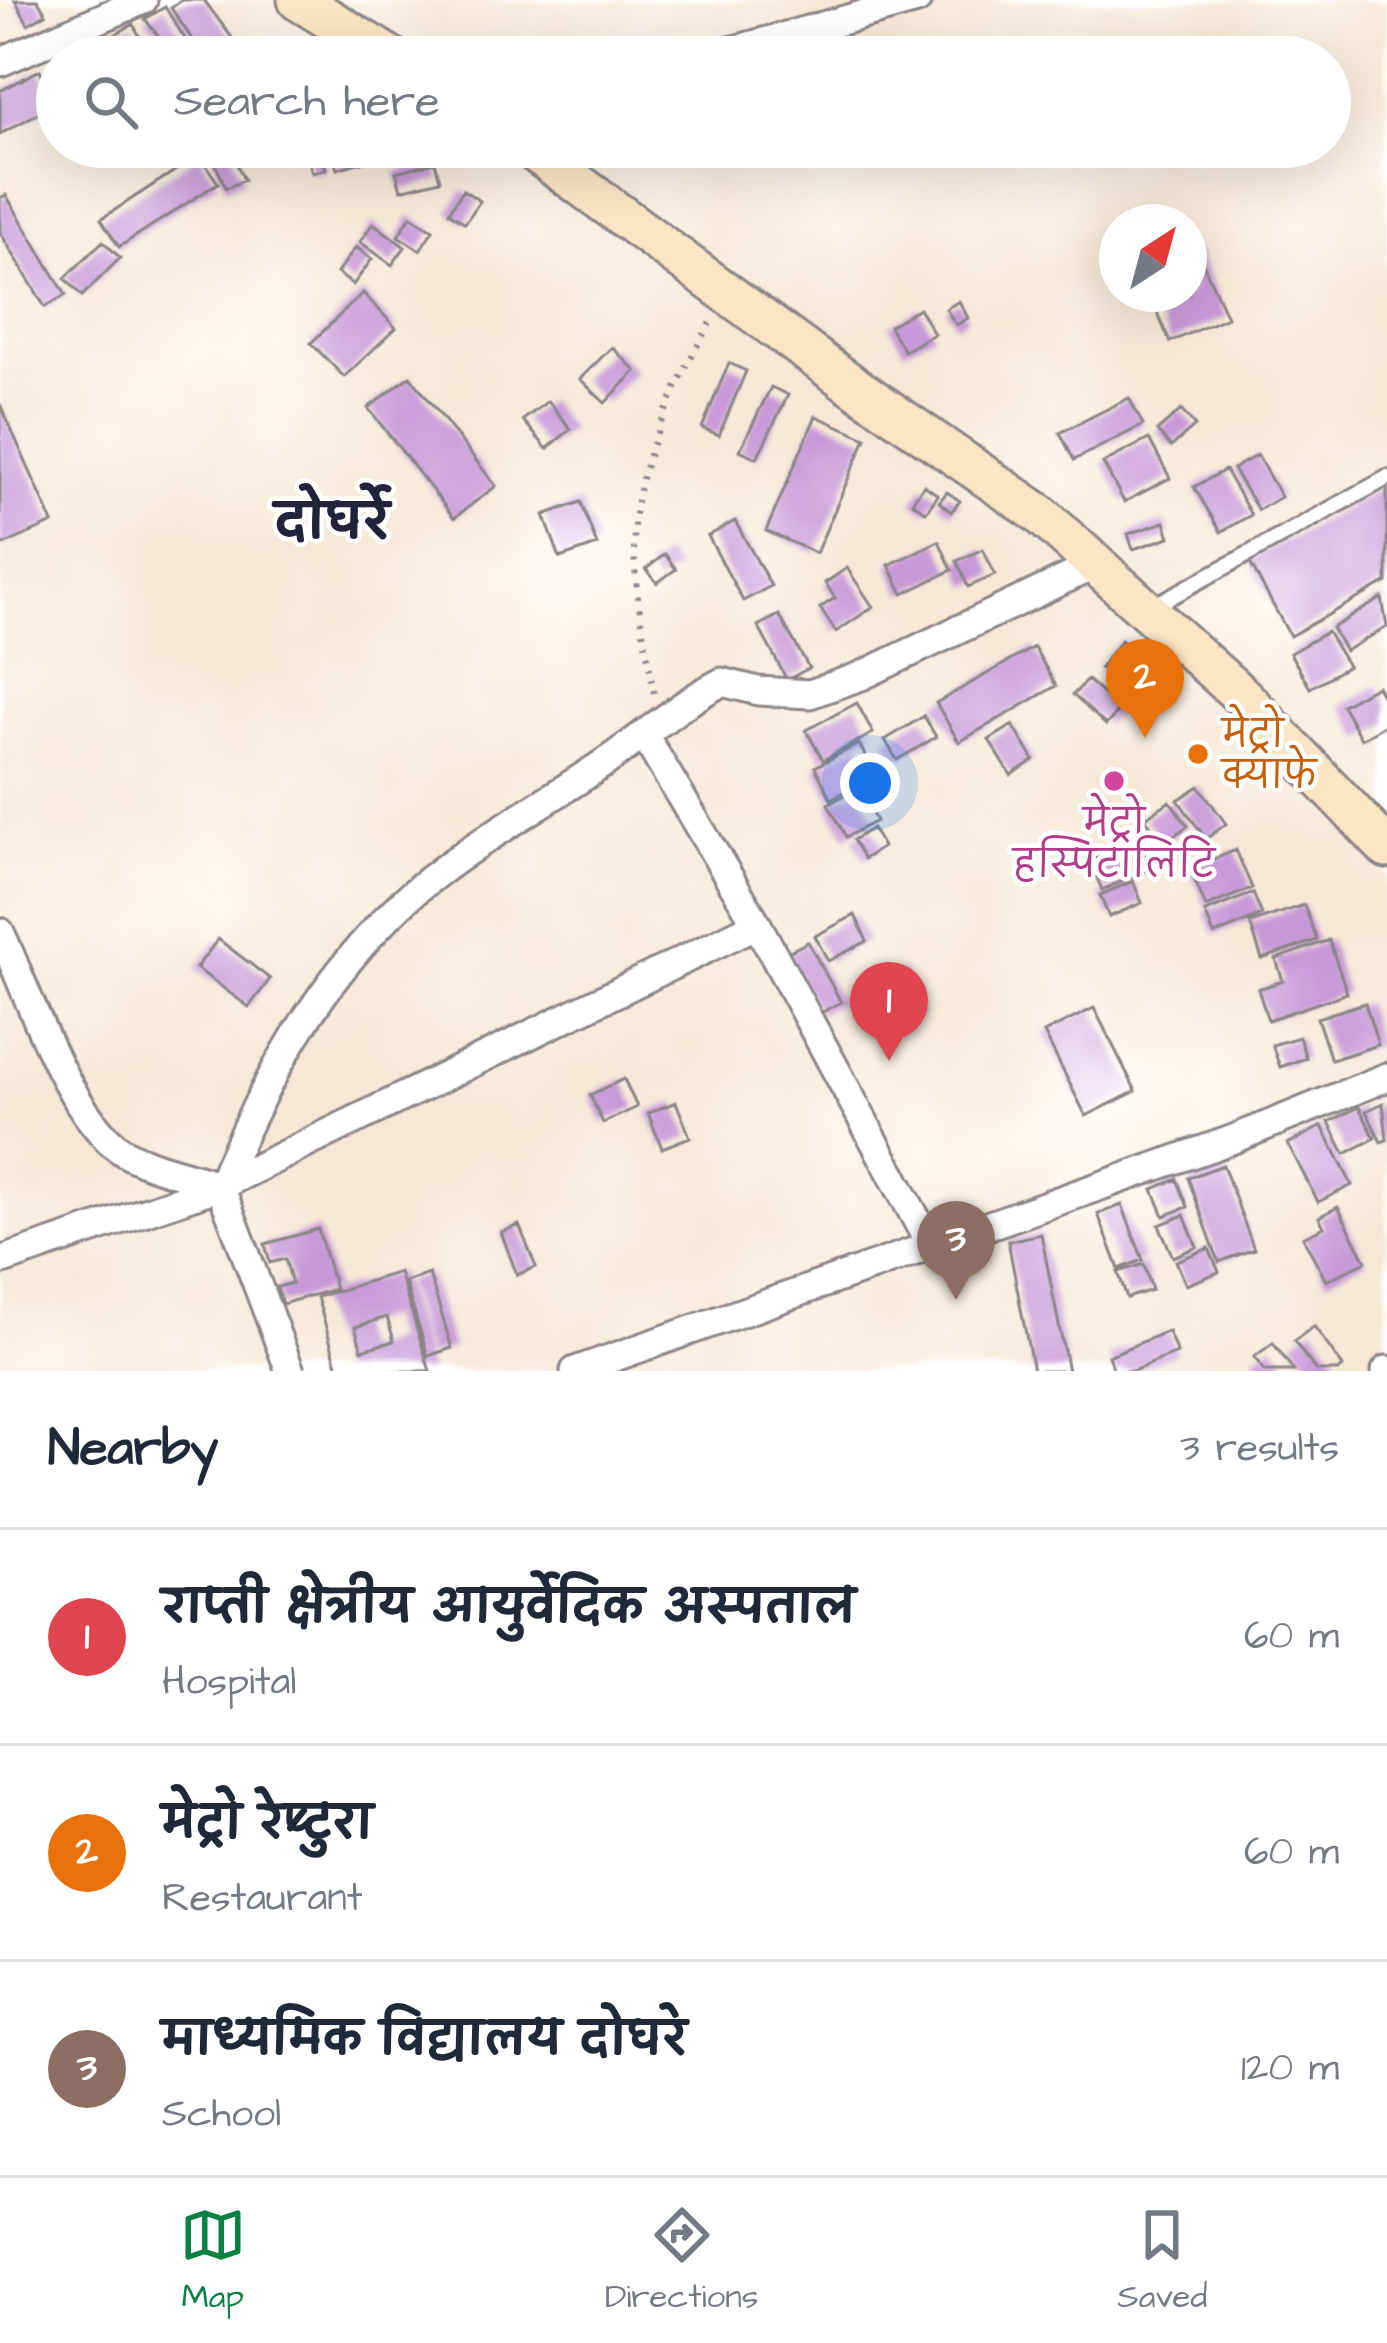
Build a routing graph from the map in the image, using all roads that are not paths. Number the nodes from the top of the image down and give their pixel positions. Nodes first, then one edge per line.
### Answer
1 (142, 0) edge
2 (298, 0) edge
3 (917, 0) edge
4 (60, 36) edge
5 (357, 36) edge
6 (786, 36) edge
7 (36, 46) edge
8 (0, 62) edge
9 (557, 168) edge
10 (1387, 478) edge
11 (1099, 563) junction
12 (1148, 609) junction
13 (645, 737) junction
14 (1387, 848) edge
15 (757, 924) junction
16 (0, 932) edge
17 (1387, 1077) edge
18 (220, 1186) junction
19 (932, 1248) junction
20 (0, 1261) edge
21 (633, 1362) edge
22 (290, 1371) edge
23 (575, 1371) edge

1 - 4 street
2 - 5 main road
3 - 6 street
7 - 8 street
9 - 11 main road
10 - 12 lane
11 - 12 main road
11 - 13 street
12 - 14 main road
13 - 15 street
13 - 18 street
15 - 18 street
15 - 19 street
16 - 18 street
17 - 19 street
18 - 20 street
18 - 22 street
19 - 21 street
21 - 23 street

